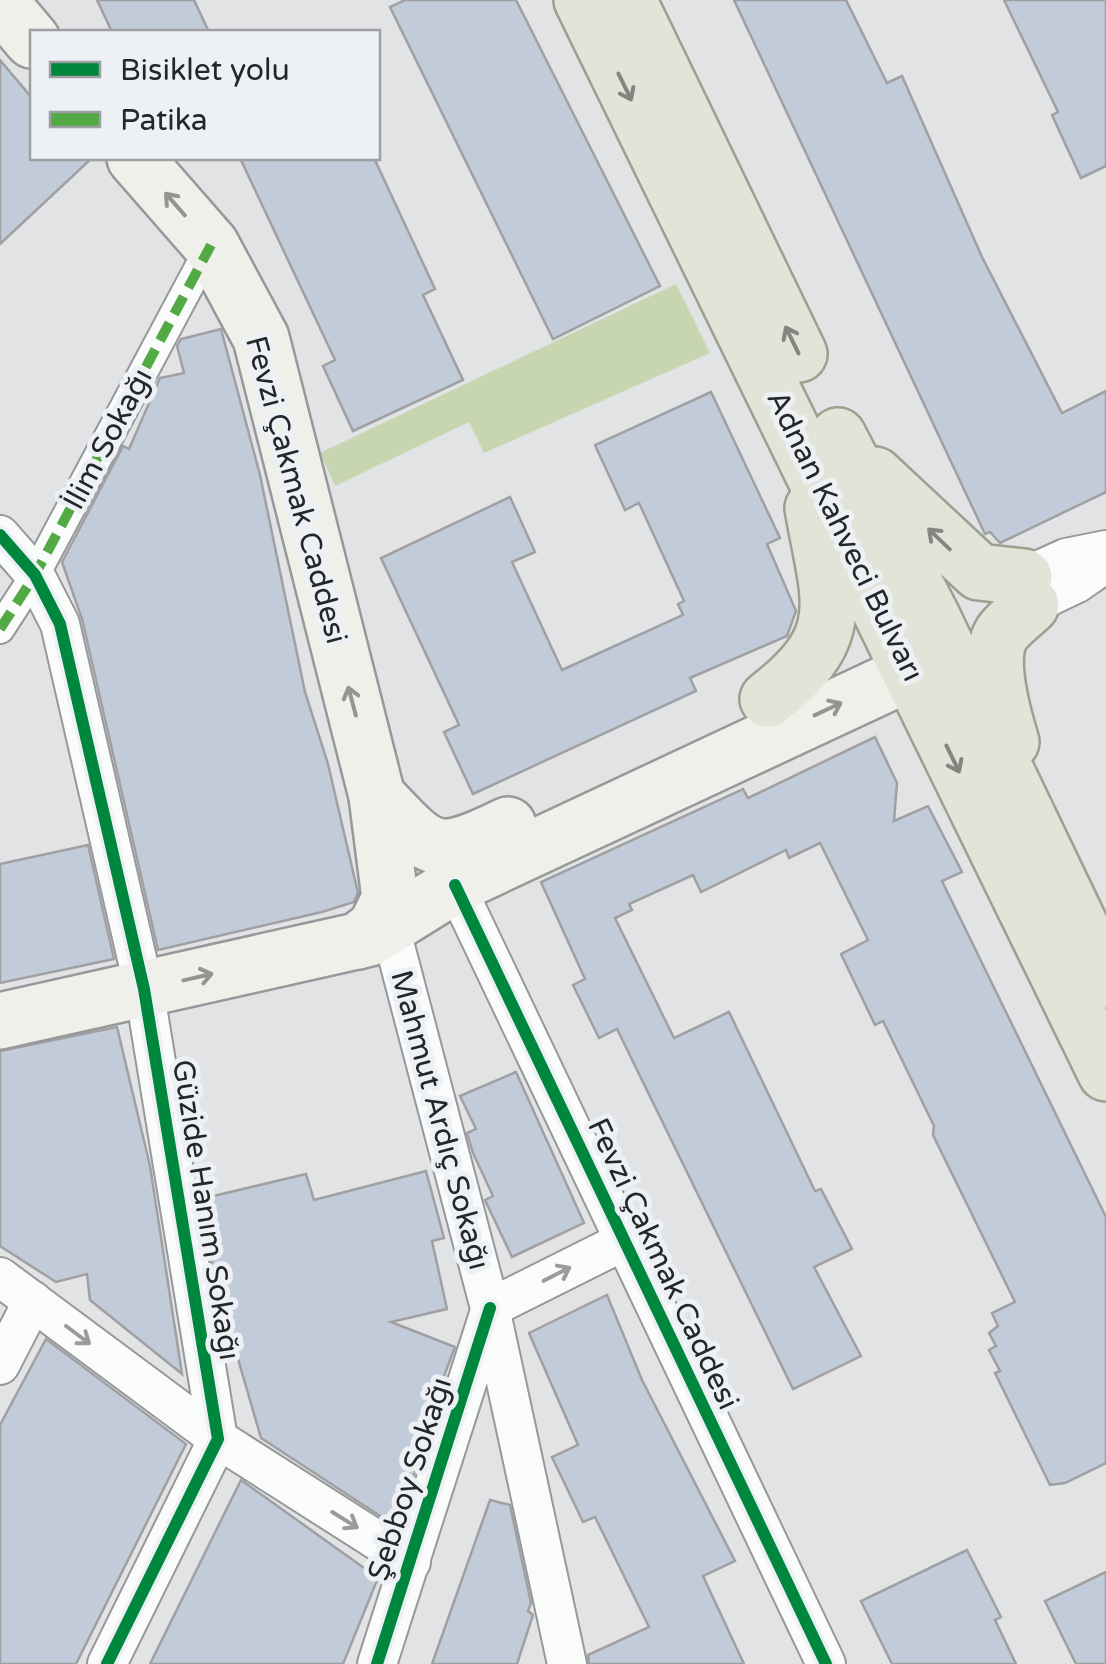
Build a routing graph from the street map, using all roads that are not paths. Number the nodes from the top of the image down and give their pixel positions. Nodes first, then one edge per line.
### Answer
1 (582, 0) edge
2 (628, 0) edge
3 (0, 2) edge
4 (30, 38) edge
5 (136, 160) edge
6 (211, 246) junction
7 (822, 446) junction
8 (0, 536) edge
9 (1106, 550) edge
10 (1106, 563) edge
11 (35, 576) junction
12 (1027, 591) junction
13 (0, 629) edge
14 (921, 644) junction
15 (768, 698) junction
16 (378, 796) junction
17 (1045, 855) junction
18 (454, 884) junction
19 (374, 934) junction
20 (1106, 980) edge
21 (144, 989) junction
22 (0, 1020) edge
23 (1106, 1072) edge
24 (624, 1240) junction
25 (0, 1277) edge
26 (33, 1301) junction
27 (490, 1308) junction
28 (0, 1365) edge
29 (218, 1439) junction
30 (411, 1562) junction
31 (107, 1664) edge
32 (377, 1664) edge
33 (568, 1664) edge
34 (826, 1664) edge

1 -> 7 main road, Adnan Kahveci Bulvarı
7 -> 2 main road, Adnan Kahveci Bulvarı
3 - 4 main road
6 -> 5 main road, Fevzi Çakmak Caddesi
6 - 11 street, İlim Sokağı
16 -> 6 main road, Fevzi Çakmak Caddesi
12 -> 7 main road
7 - 14 main road, Adnan Kahveci Bulvarı
7 - 15 main road
8 - 11 street, Güzide Hanım Sokağı
9 - 12 street
10 - 12 street
11 - 13 street, İlim Sokağı
11 - 21 street, Güzide Hanım Sokağı
12 - 14 main road
12 - 17 main road
14 - 15 main road
14 - 17 main road, Adnan Kahveci Bulvarı
18 -> 14 main road
14 -> 23 main road, Adnan Kahveci Bulvarı
15 - 16 main road
16 - 19 main road, Fevzi Çakmak Caddesi
17 - 20 main road, Adnan Kahveci Bulvarı
18 - 19 main road
18 - 24 street, Fevzi Çakmak Caddesi
21 -> 19 main road
19 - 27 street, Mahmut Ardıç Sokağı
21 - 22 main road
21 - 29 street, Güzide Hanım Sokağı
27 -> 24 street
24 - 34 street, Fevzi Çakmak Caddesi
25 - 26 street
26 - 28 street
26 -> 29 street
27 - 30 street, Şebboy Sokağı
27 - 33 street, Mahmut Ardıç Sokağı
29 -> 30 street
29 - 31 street
30 - 32 street, Şebboy Sokağı

